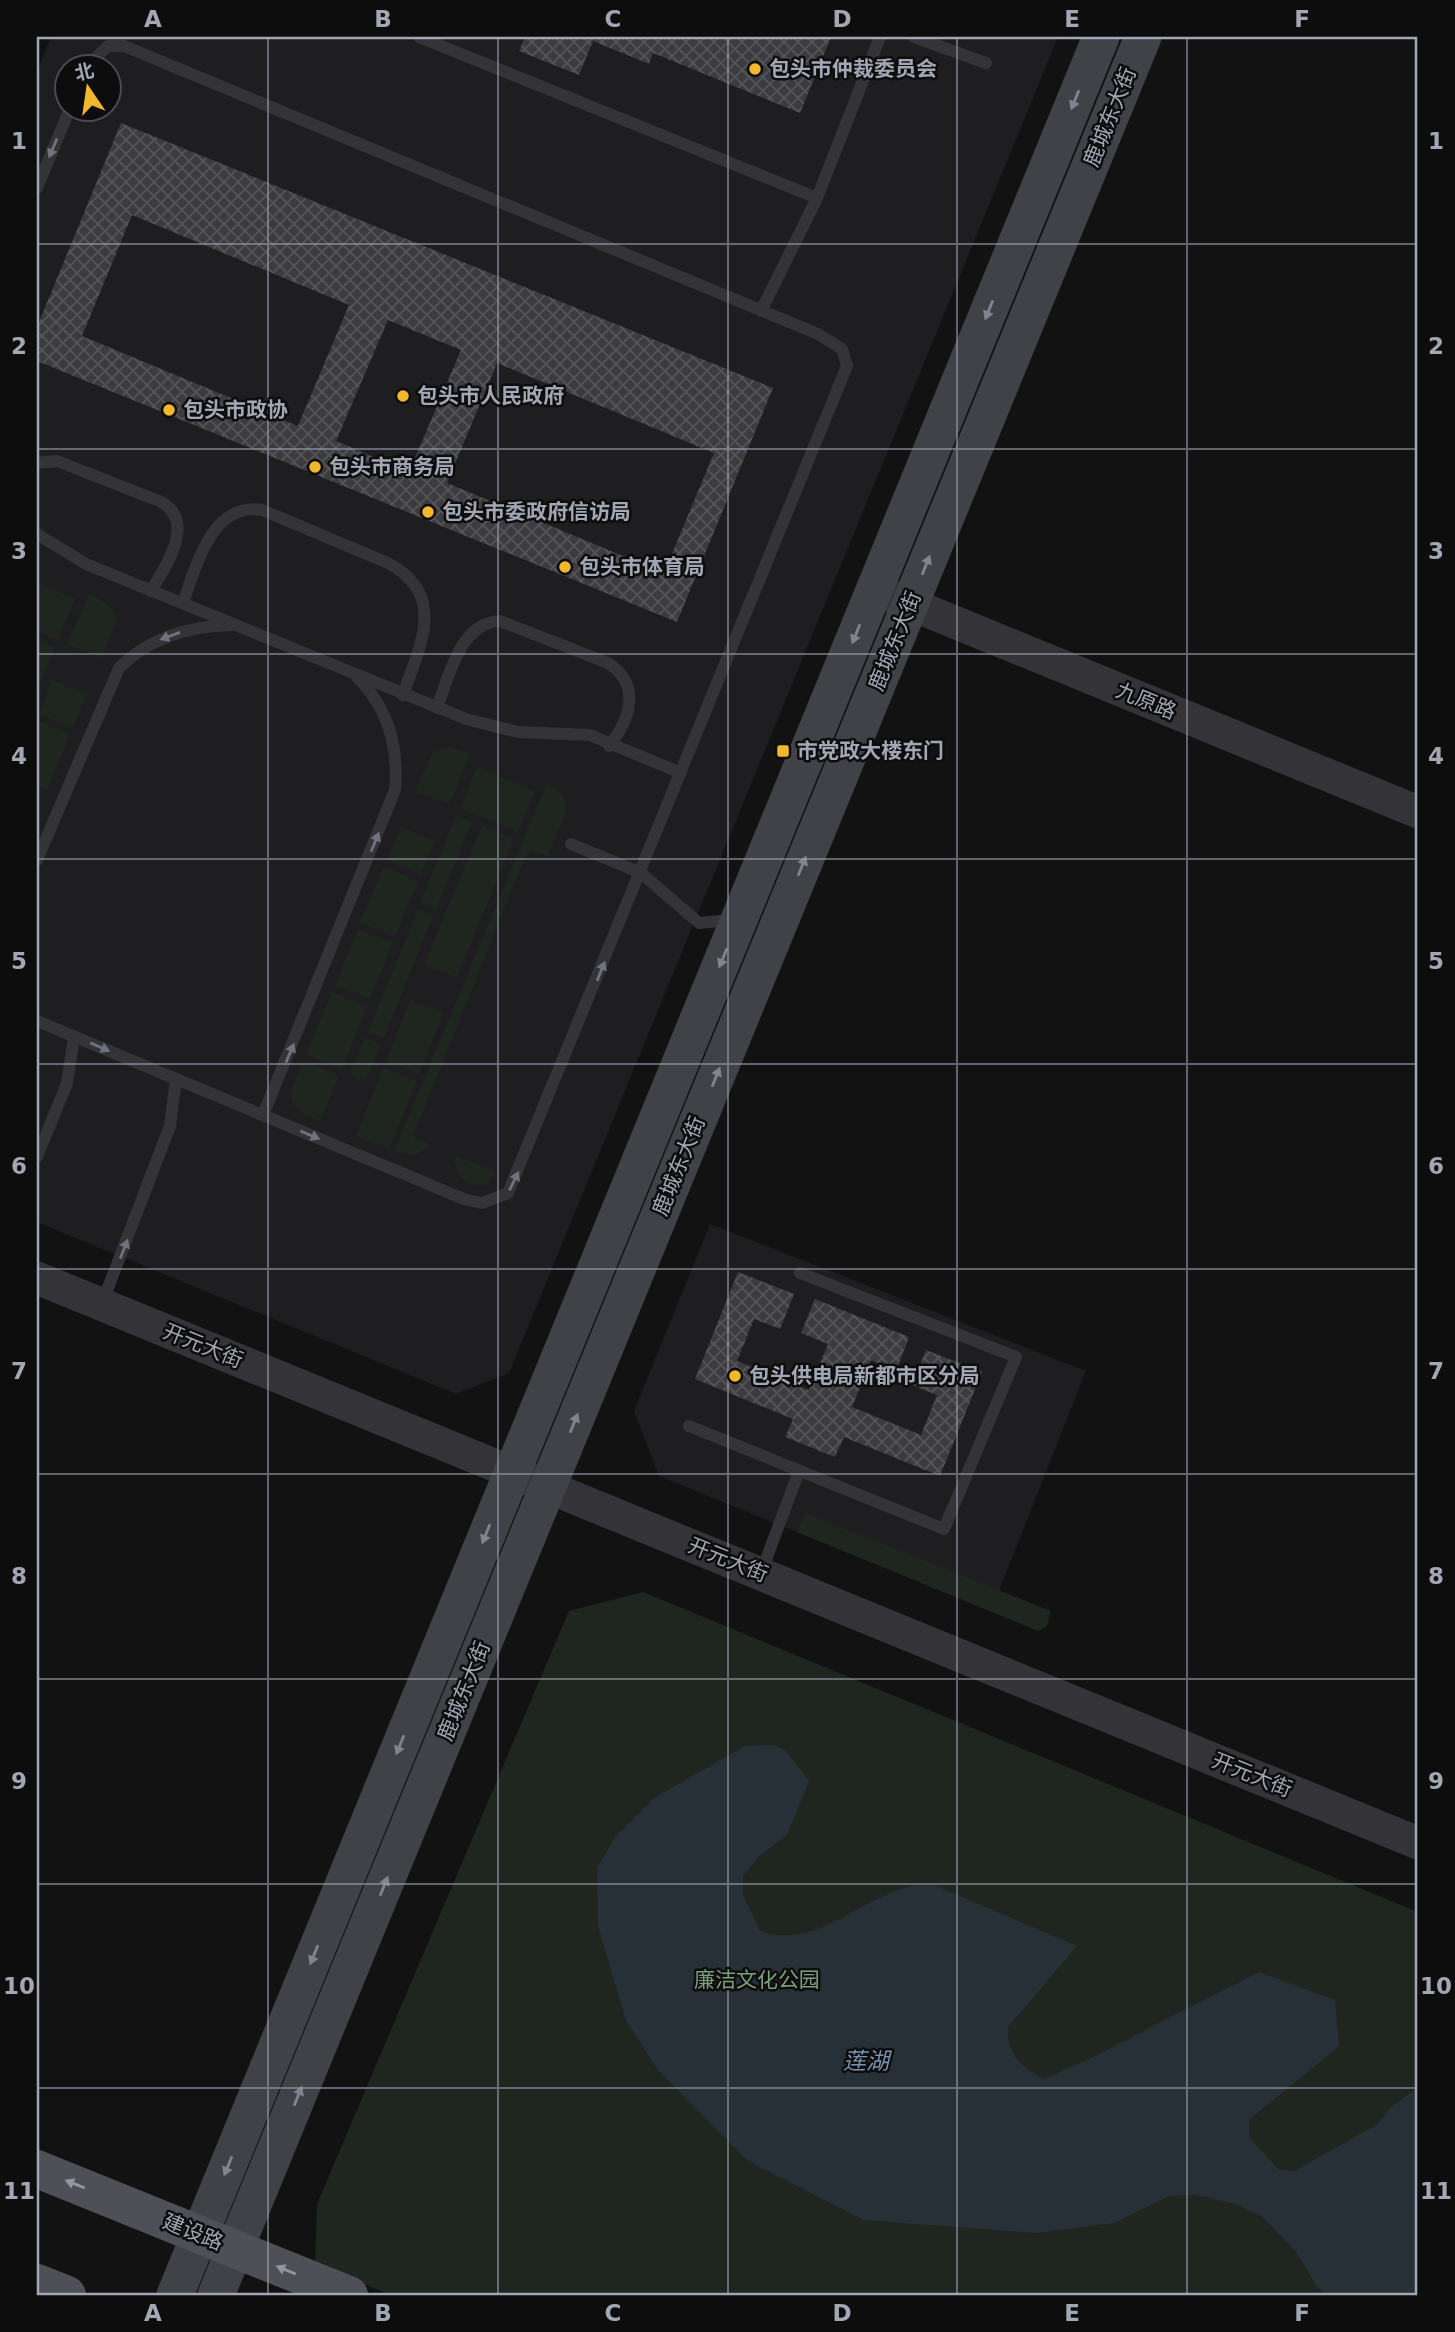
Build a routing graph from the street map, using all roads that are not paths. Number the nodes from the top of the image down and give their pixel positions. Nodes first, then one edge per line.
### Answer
1 (419, 37) edge
2 (880, 37) edge
3 (914, 37) edge
4 (1101, 37) edge
5 (1143, 37) edge
6 (102, 52) edge
7 (986, 63) dead end
8 (64, 122) edge
9 (37, 188) edge
10 (817, 198) junction
11 (761, 311) junction
12 (37, 463) edge
13 (37, 534) edge
14 (874, 589) junction
15 (151, 591) junction
16 (183, 603) junction
17 (910, 604) junction
18 (236, 625) junction
19 (351, 671) junction
20 (403, 695) junction
21 (436, 708) junction
22 (609, 746) junction
23 (681, 773) junction
24 (1418, 812) edge
25 (570, 844) dead end
26 (37, 860) edge
27 (641, 873) junction
28 (739, 919) junction
29 (37, 1021) edge
30 (74, 1037) junction
31 (176, 1079) junction
32 (263, 1115) junction
33 (37, 1157) edge
34 (800, 1273) dead end
35 (37, 1278) edge
36 (92, 1300) junction
37 (689, 1426) dead end
38 (512, 1471) junction
39 (799, 1471) junction
40 (548, 1486) junction
41 (761, 1574) junction
42 (1418, 1843) edge
43 (37, 2169) edge
44 (200, 2234) junction
45 (235, 2249) junction
46 (37, 2283) edge
47 (67, 2295) edge
48 (175, 2295) edge
49 (216, 2295) edge
50 (349, 2295) edge

1 - 10 lane
2 - 10 lane
3 - 7 lane
4 -> 14 main road, 鹿城东大街
17 -> 5 main road, 鹿城东大街
6 - 11 lane
8 -> 9 lane
10 - 11 lane
11 - 23 lane
12 - 15 lane
13 - 15 lane
14 - 17 street, 九原路
14 -> 28 main road, 鹿城东大街
15 - 16 lane
16 - 18 lane
16 - 20 lane
17 - 24 street, 九原路
40 -> 17 main road, 鹿城东大街
18 - 19 lane
18 -> 26 lane
19 - 20 lane
32 -> 19 lane
20 - 21 lane
21 - 22 lane
21 - 22 lane
22 - 23 lane
23 - 27 lane
25 - 27 lane
27 - 28 lane
32 -> 27 lane
28 -> 38 main road, 鹿城东大街
29 - 30 lane
30 -> 31 lane
30 - 33 lane
31 - 32 lane
36 -> 31 lane
34 - 39 lane
35 - 36 street, 开元大街
36 - 38 street, 开元大街
37 - 39 lane
38 - 40 street, 开元大街
38 -> 44 main road, 鹿城东大街
39 - 41 lane
40 - 41 street, 开元大街
45 -> 40 main road, 鹿城东大街
41 - 42 street, 开元大街
44 -> 43 main road, 建设路
44 - 45 main road, 建设路
44 - 48 main road, 鹿城东大街
45 - 49 main road, 鹿城东大街
50 -> 45 main road, 建设路
46 - 47 main road

